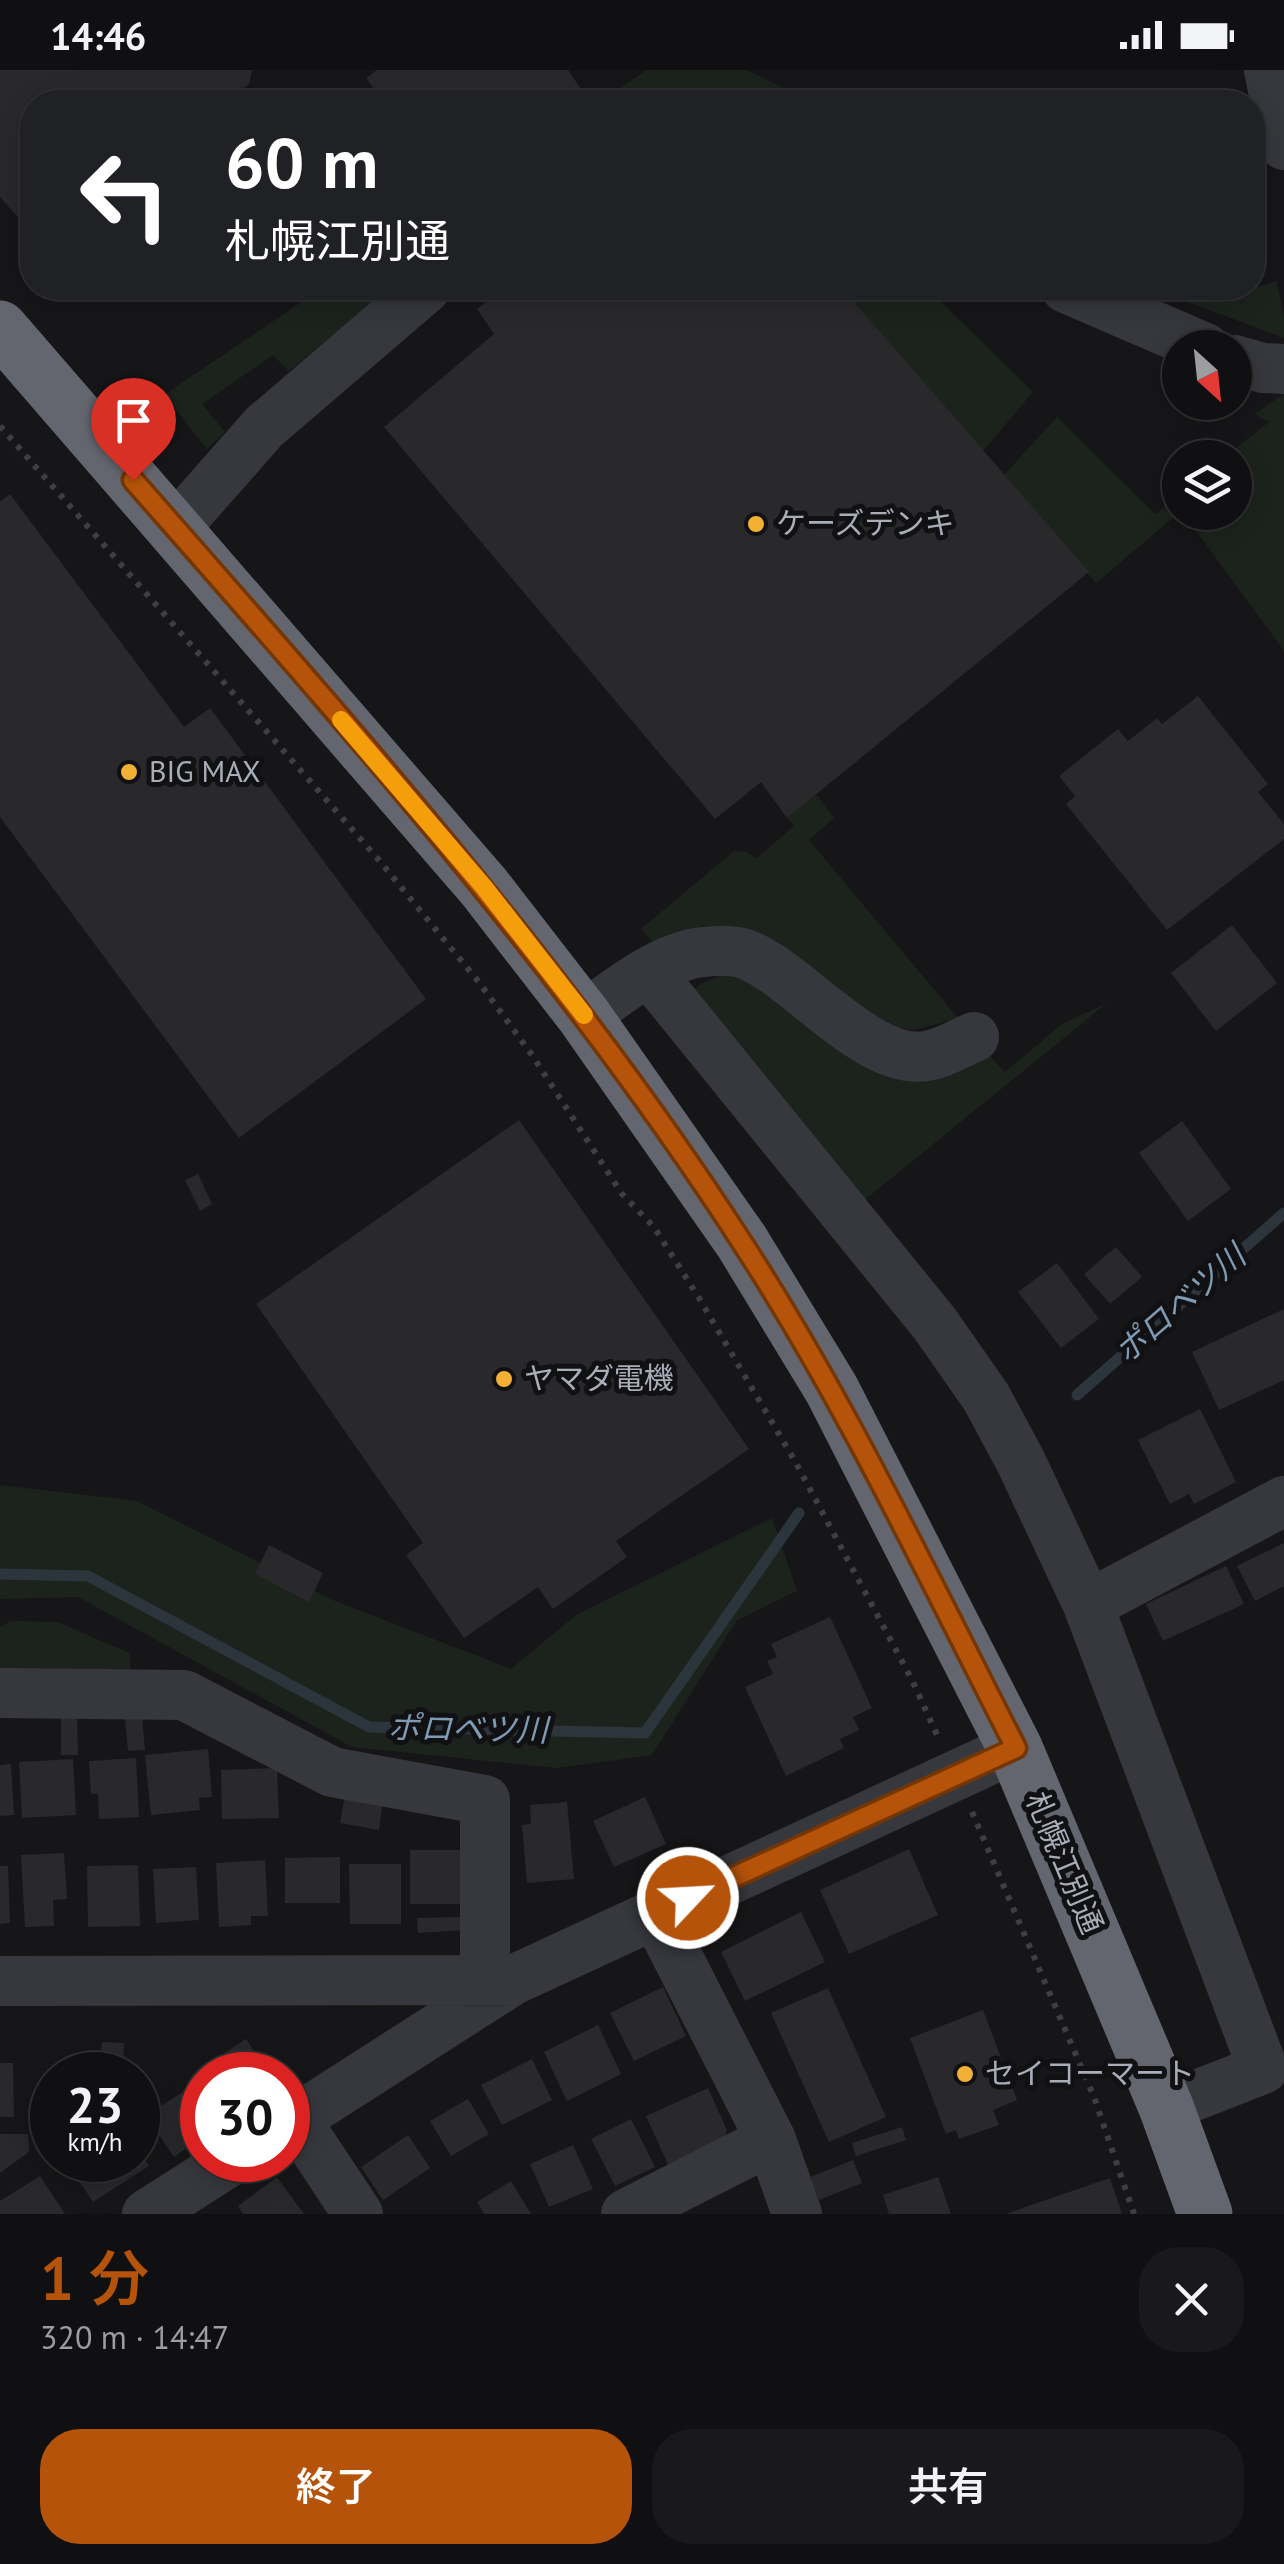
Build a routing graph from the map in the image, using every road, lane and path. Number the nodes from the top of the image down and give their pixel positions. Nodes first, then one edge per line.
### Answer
1 (1269, 70) edge
2 (1284, 146) edge
3 (412, 300) edge
4 (1094, 300) edge
5 (0, 328) edge
6 (1163, 330) edge
7 (1252, 365) edge
8 (1284, 369) edge
9 (0, 426) edge
10 (175, 528) junction
11 (649, 972) junction
12 (584, 1016) junction
13 (974, 1036) dead end
14 (1284, 1501) edge
15 (1088, 1604) junction
16 (0, 1693) edge
17 (1016, 1748) junction
18 (956, 1776) junction
19 (655, 1913) junction
20 (499, 1980) junction
21 (0, 1981) edge
22 (1166, 2107) junction
23 (310, 2110) edge
24 (771, 2140) junction
25 (310, 2147) edge
26 (197, 2182) edge
27 (147, 2214) edge
28 (358, 2214) edge
29 (626, 2214) edge
30 (797, 2214) edge
31 (1134, 2214) edge
32 (1205, 2214) edge

1 - 2 street
3 - 10 street
4 - 6 street
5 - 10 highway, 札幌江別通
7 - 8 street
9 - 18 path
10 - 12 highway, 札幌江別通
11 - 12 street
11 - 13 street
11 - 15 street
12 - 17 highway, 札幌江別通
14 - 15 street
15 - 22 street
16 - 20 street
17 - 18 street
17 - 22 highway, 札幌江別通
18 - 19 street
18 - 31 path
19 - 20 street
19 - 24 street
20 - 21 street
20 - 23 street
22 - 32 highway, 札幌江別通
24 - 29 street
24 - 30 street
25 - 28 street
26 - 27 street

